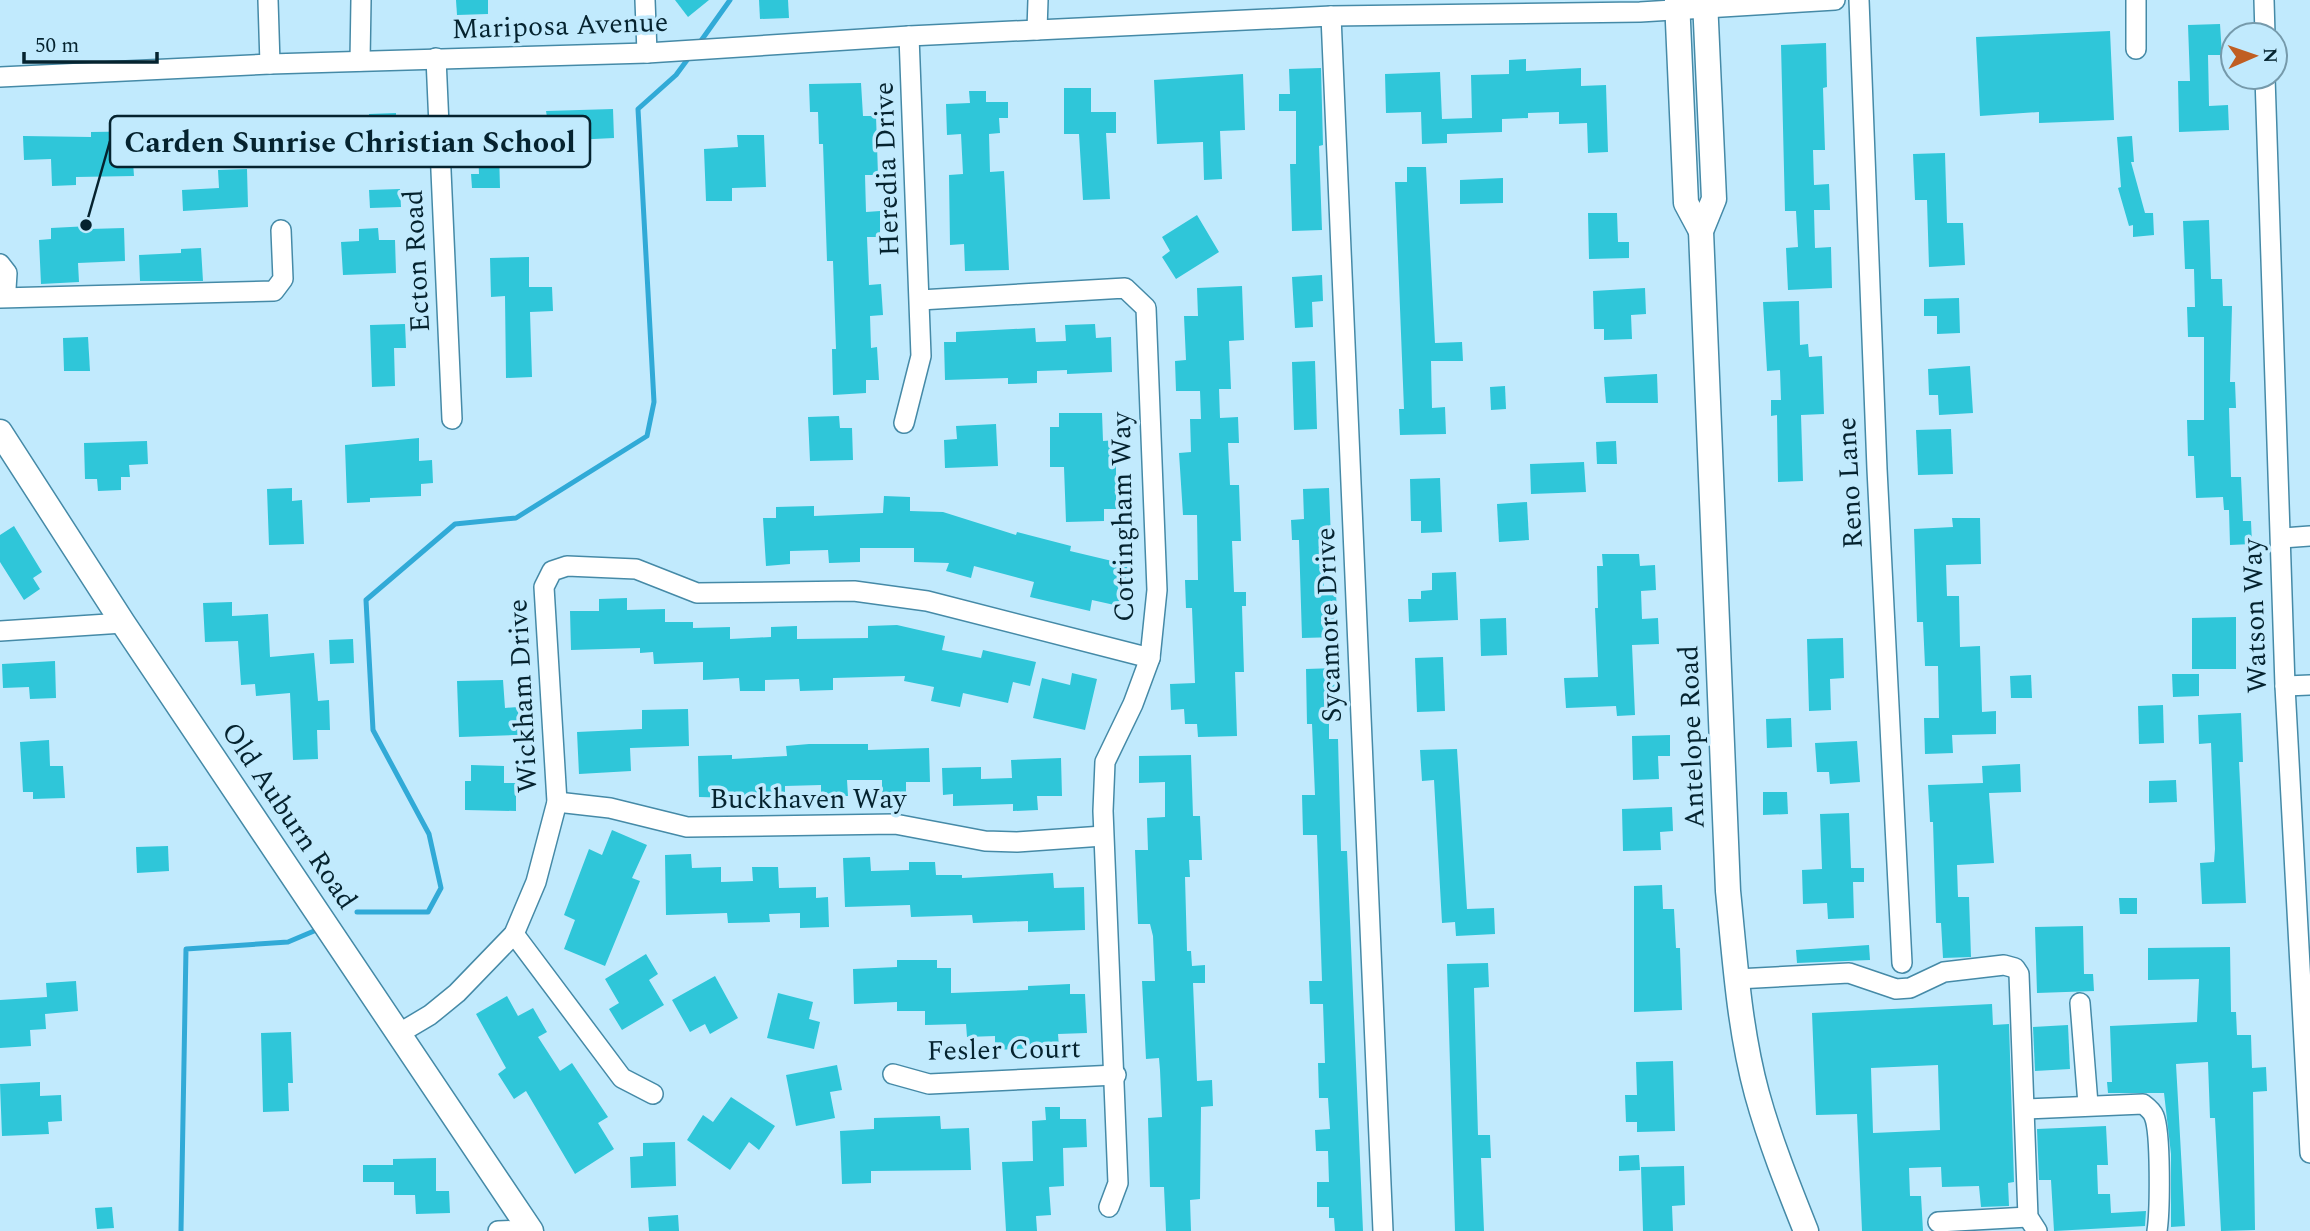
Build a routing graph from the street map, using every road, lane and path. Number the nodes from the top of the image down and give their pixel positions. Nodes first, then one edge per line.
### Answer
1 (268, 0) edge
2 (361, 0) edge
3 (645, 0) edge
4 (1038, 0) edge
5 (1835, 0) edge
6 (1859, 0) edge
7 (2136, 0) edge
8 (2264, 0) edge
9 (1705, 4) edge
10 (1677, 5) edge
11 (1457, 7) edge
12 (1331, 16) junction
13 (2264, 21) edge
14 (1037, 30) junction
15 (909, 36) junction
16 (2136, 48) dead end
17 (656, 52) junction
18 (436, 58) junction
19 (360, 61) junction
20 (270, 64) junction
21 (0, 77) edge
22 (2265, 91) edge
23 (281, 230) dead end
24 (1701, 231) junction
25 (0, 264) edge
26 (0, 298) edge
27 (920, 300) junction
28 (452, 419) dead end
29 (904, 423) dead end
30 (0, 432) edge
31 (2310, 536) edge
32 (2281, 538) junction
33 (123, 623) junction
34 (0, 631) edge
35 (1150, 658) junction
36 (2310, 685) edge
37 (2286, 686) junction
38 (557, 803) junction
39 (1103, 836) junction
40 (514, 934) junction
41 (1902, 963) dead end
42 (1737, 979) junction
43 (2080, 1003) dead end
44 (398, 1034) junction
45 (893, 1074) dead end
46 (1116, 1075) junction
47 (2307, 1076) edge
48 (653, 1094) dead end
49 (2088, 1104) junction
50 (2026, 1109) junction
51 (2310, 1153) edge
52 (1109, 1207) dead end
53 (1938, 1223) dead end
54 (2032, 1224) edge
55 (531, 1230) edge
56 (498, 1231) edge
57 (1383, 1231) edge
58 (1806, 1231) edge
59 (2157, 1231) edge

1 - 20 street
2 - 19 street
3 - 17 street
4 - 14 street
5 - 9 street, Mariposa Avenue
6 - 41 street, Reno Lane
7 - 16 street
8 - 13 street
9 - 10 street, Mariposa Avenue
9 - 24 main road, Antelope Road
10 - 11 street, Mariposa Avenue
10 - 24 main road, Antelope Road
11 - 12 street, Mariposa Avenue
12 - 14 street, Mariposa Avenue
12 - 57 street, Sycamore Drive
14 - 15 street, Mariposa Avenue
15 - 17 street, Mariposa Avenue
15 - 27 street, Heredia Drive
17 - 18 street, Mariposa Avenue
18 - 19 street, Mariposa Avenue
18 - 28 street, Ecton Road
19 - 20 street, Mariposa Avenue
20 - 21 street, Mariposa Avenue
22 - 32 street, Watson Way
23 - 26 street
24 - 42 main road, Antelope Road
25 - 26 street
27 - 29 street, Heredia Drive
27 - 35 street, Cottingham Way
30 - 33 main road, Old Auburn Road
31 - 32 street
32 - 37 street, Watson Way
33 - 34 street
33 - 44 main road, Old Auburn Road
35 - 38 street, Wickham Drive
35 - 39 street, Cottingham Way
36 - 37 street
37 - 47 street, Watson Way
38 - 39 street, Buckhaven Way
38 - 40 street, Wickham Drive
39 - 46 street, Cottingham Way
40 - 44 street, Wickham Drive
40 - 48 street
42 - 50 street
42 - 58 main road, Antelope Road
43 - 49 street
44 - 55 main road, Old Auburn Road
45 - 46 street, Fesler Court
46 - 52 street, Cottingham Way
47 - 51 street, Watson Way
49 - 50 street
49 - 59 street
50 - 54 street
53 - 54 street
55 - 56 street

